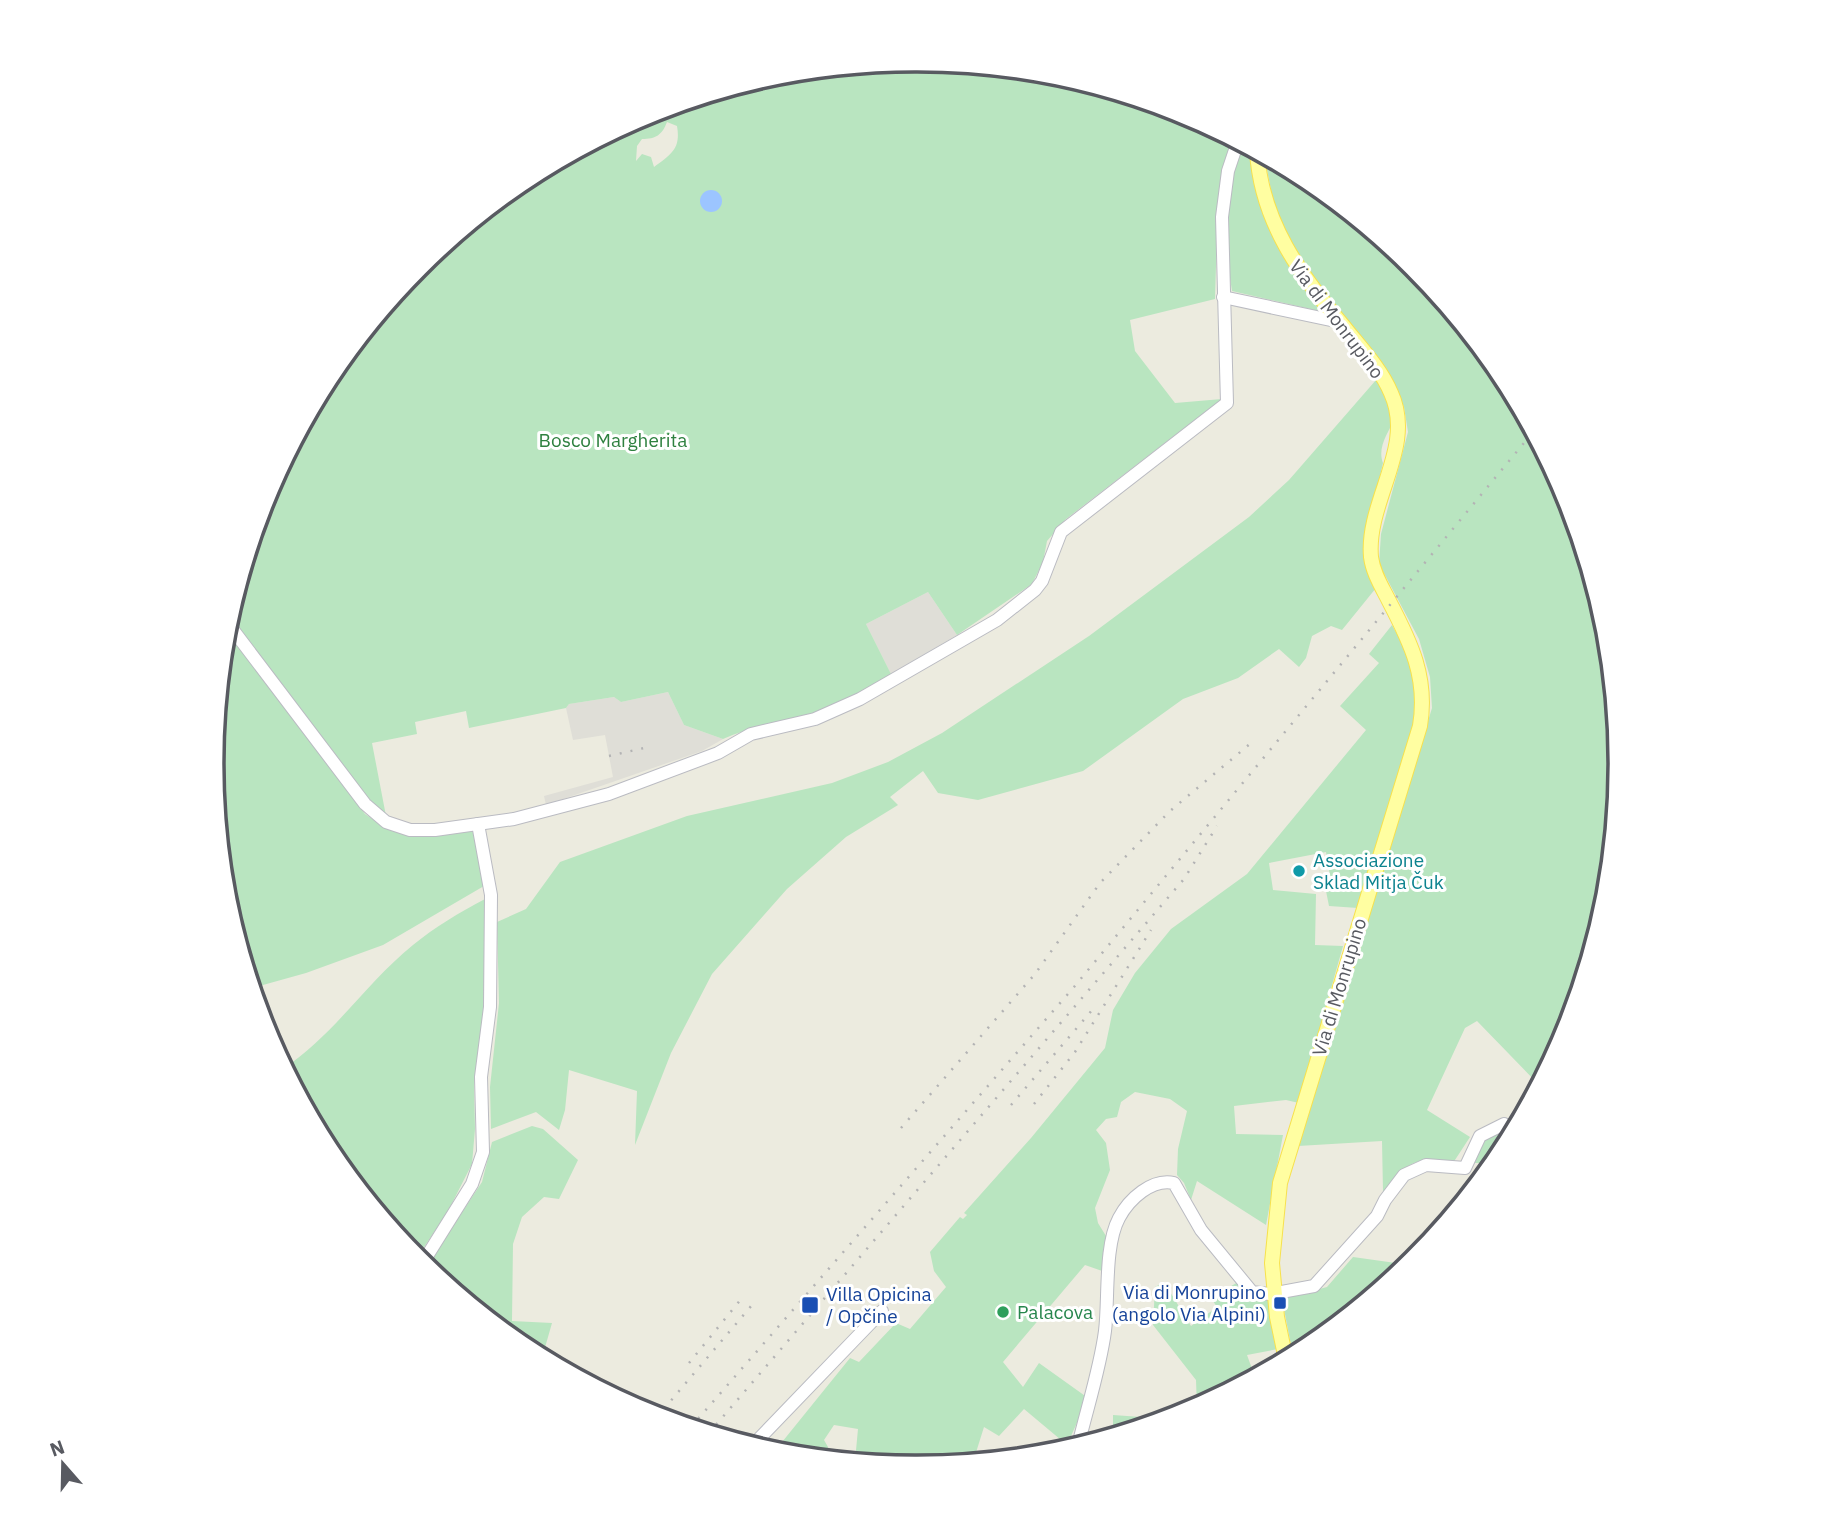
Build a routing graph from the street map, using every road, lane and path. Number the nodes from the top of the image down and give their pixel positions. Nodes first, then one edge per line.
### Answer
1 (1235, 150) edge
2 (1259, 162) edge
3 (1223, 297) junction
4 (1340, 322) junction
5 (237, 635) edge
6 (478, 824) junction
7 (1504, 1124) dead end
8 (428, 1254) edge
9 (1274, 1293) junction
10 (882, 1311) dead end
11 (1284, 1349) edge
12 (1081, 1435) edge
13 (760, 1437) edge

1 - 3 street
2 - 4 main road, Via di Monrupino
3 - 4 street
3 - 6 street
4 - 9 main road, Via di Monrupino
5 - 6 street
6 - 8 street
7 - 9 street
9 - 11 main road, Via di Monrupino
9 - 12 street
10 - 13 street

